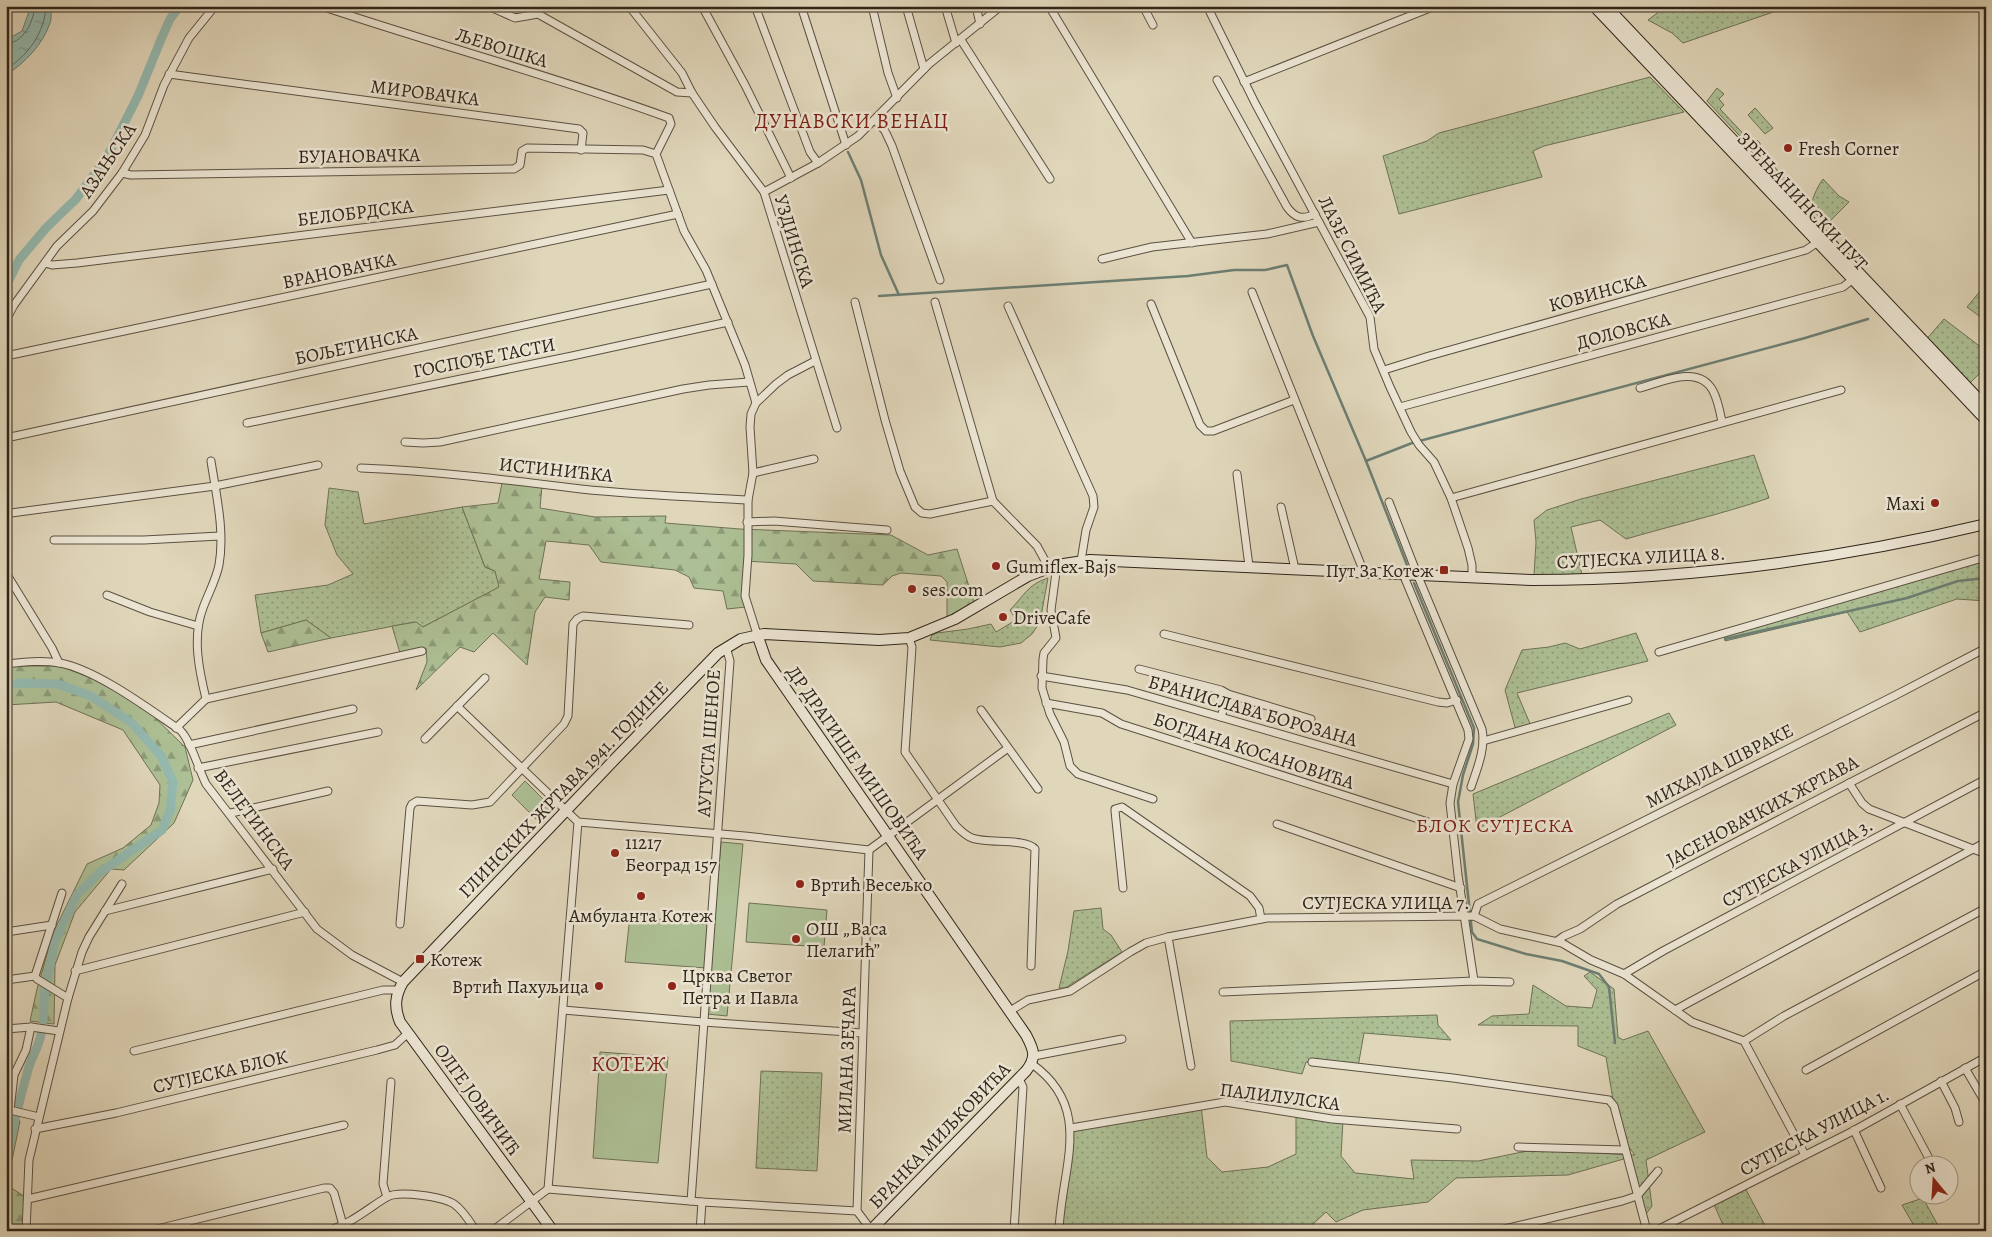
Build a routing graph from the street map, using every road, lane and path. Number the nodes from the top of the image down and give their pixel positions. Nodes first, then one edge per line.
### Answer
1 (215, 6) edge
2 (321, 6) edge
3 (488, 6) edge
4 (629, 6) edge
5 (702, 6) edge
6 (755, 6) edge
7 (801, 6) edge
8 (872, 6) edge
9 (906, 6) edge
10 (945, 6) edge
11 (976, 6) edge
12 (1002, 6) edge
13 (1050, 6) edge
14 (1143, 6) edge
15 (1207, 6) edge
16 (1434, 6) edge
17 (1594, 6) edge
18 (1606, 6) edge
19 (980, 24) junction
20 (1154, 25) dead end
21 (959, 41) junction
22 (924, 69) junction
23 (169, 74) junction
24 (1217, 80) dead end
25 (1244, 82) junction
26 (692, 93) junction
27 (897, 98) junction
28 (874, 120) junction
29 (846, 145) junction
30 (581, 150) junction
31 (656, 154) junction
32 (818, 163) junction
33 (122, 173) junction
34 (791, 178) junction
35 (1050, 180) dead end
36 (669, 190) junction
37 (764, 192) junction
38 (678, 214) junction
39 (1315, 214) junction
40 (1320, 222) junction
41 (1818, 242) junction
42 (1192, 243) junction
43 (1102, 259) dead end
44 (46, 263) junction
45 (940, 280) dead end
46 (1852, 280) junction
47 (712, 284) junction
48 (1252, 292) dead end
49 (855, 302) dead end
50 (935, 302) dead end
51 (1151, 304) dead end
52 (1008, 306) dead end
53 (6, 320) edge
54 (728, 322) junction
55 (6, 356) edge
56 (815, 361) junction
57 (1384, 370) junction
58 (749, 382) junction
59 (1640, 388) dead end
60 (1841, 390) dead end
61 (1294, 400) junction
62 (756, 403) junction
63 (1400, 407) junction
64 (1986, 407) edge
65 (1986, 420) edge
66 (1722, 422) junction
67 (247, 423) dead end
68 (837, 428) dead end
69 (6, 438) edge
70 (405, 442) dead end
71 (814, 459) dead end
72 (211, 462) dead end
73 (318, 466) dead end
74 (361, 468) dead end
75 (753, 473) junction
76 (1237, 474) dead end
77 (215, 486) junction
78 (1451, 498) junction
79 (748, 500) junction
80 (992, 501) junction
81 (1389, 502) dead end
82 (1281, 507) dead end
83 (11, 513) dead end
84 (747, 522) junction
85 (1986, 524) edge
86 (887, 530) dead end
87 (220, 536) junction
88 (54, 540) dead end
89 (1986, 557) edge
90 (1081, 561) junction
91 (1249, 566) junction
92 (1053, 567) junction
93 (1295, 569) junction
94 (1362, 571) junction
95 (6, 573) edge
96 (1403, 574) junction
97 (1417, 574) junction
98 (1472, 577) junction
99 (107, 595) dead end
100 (689, 625) dead end
101 (198, 626) junction
102 (757, 634) junction
103 (1164, 634) dead end
104 (909, 638) junction
105 (726, 647) junction
106 (1986, 648) edge
107 (422, 651) dead end
108 (1659, 652) dead end
109 (59, 663) junction
110 (6, 664) edge
111 (1139, 669) dead end
112 (1041, 676) junction
113 (485, 678) dead end
114 (1228, 694) junction
115 (206, 699) junction
116 (1456, 700) junction
117 (1628, 700) dead end
118 (1046, 704) junction
119 (457, 706) junction
120 (354, 709) dead end
121 (980, 710) dead end
122 (1986, 712) edge
123 (1221, 717) junction
124 (1311, 719) dead end
125 (176, 728) junction
126 (378, 732) dead end
127 (425, 739) dead end
128 (1483, 741) junction
129 (189, 745) junction
130 (1008, 748) junction
131 (198, 768) junction
132 (524, 768) junction
133 (1986, 779) edge
134 (1453, 784) junction
135 (1849, 784) junction
136 (1471, 787) dead end
137 (1038, 789) dead end
138 (328, 790) dead end
139 (1153, 799) dead end
140 (937, 800) junction
141 (566, 811) junction
142 (230, 814) junction
143 (578, 822) junction
144 (1905, 823) junction
145 (1277, 824) dead end
146 (1453, 830) junction
147 (717, 834) junction
148 (888, 836) junction
149 (1986, 842) edge
150 (1974, 849) junction
151 (868, 850) junction
152 (1986, 854) edge
153 (273, 869) junction
154 (122, 884) dead end
155 (1123, 888) dead end
156 (1461, 888) junction
157 (62, 893) dead end
158 (1986, 908) edge
159 (105, 911) junction
160 (305, 912) junction
161 (1465, 915) junction
162 (1474, 916) junction
163 (1261, 919) junction
164 (400, 924) dead end
165 (52, 925) junction
166 (6, 932) edge
167 (1168, 936) junction
168 (1557, 941) junction
169 (1031, 966) dead end
170 (75, 971) junction
171 (1986, 971) edge
172 (1624, 974) junction
173 (35, 976) junction
174 (6, 980) edge
175 (1474, 981) junction
176 (1510, 982) dead end
177 (401, 986) junction
178 (1223, 992) dead end
179 (68, 998) junction
180 (563, 1010) junction
181 (1675, 1010) junction
182 (1010, 1011) junction
183 (703, 1022) junction
184 (32, 1027) junction
185 (6, 1029) edge
186 (59, 1031) junction
187 (408, 1033) junction
188 (862, 1033) junction
189 (1122, 1040) dead end
190 (1744, 1041) junction
191 (134, 1051) dead end
192 (1986, 1057) edge
193 (1033, 1060) junction
194 (1312, 1062) dead end
195 (1191, 1066) dead end
196 (1965, 1068) junction
197 (1806, 1070) dead end
198 (6, 1074) edge
199 (14, 1075) junction
200 (1019, 1079) junction
201 (1941, 1081) junction
202 (391, 1082) dead end
203 (1900, 1104) junction
204 (1986, 1104) edge
205 (10, 1112) edge
206 (39, 1117) junction
207 (1959, 1122) dead end
208 (344, 1125) dead end
209 (1070, 1128) junction
210 (35, 1129) junction
211 (1457, 1129) dead end
212 (1854, 1130) junction
213 (1518, 1147) dead end
214 (1625, 1150) junction
215 (1927, 1154) edge
216 (1805, 1155) junction
217 (1658, 1172) dead end
218 (1881, 1188) dead end
219 (548, 1189) junction
220 (1637, 1196) junction
221 (387, 1197) junction
222 (28, 1199) junction
223 (691, 1201) junction
224 (532, 1202) junction
225 (702, 1202) junction
226 (857, 1210) junction
227 (343, 1225) junction
228 (871, 1230) edge
229 (26, 1231) edge
230 (149, 1231) edge
231 (327, 1231) edge
232 (476, 1231) edge
233 (492, 1231) edge
234 (553, 1231) edge
235 (700, 1231) edge
236 (1014, 1231) edge
237 (1059, 1231) edge
238 (1496, 1231) edge
239 (1647, 1231) edge
240 (1655, 1231) edge

1 - 23 street, АЗАЊСКА
2 - 31 street, ЉЕВОШКА
3 - 26 street
4 - 26 street, УЗДИНСКА
5 - 34 street
6 - 32 street
7 - 29 street
8 - 27 street
9 - 22 street
10 - 21 street
11 - 19 street
12 - 19 street
13 - 42 street
14 - 20 street
15 - 25 street, ЛАЗЕ СИМИЋА
16 - 25 street
17 - 41 street, ЗРЕЊАНИНСКИ ПУТ
18 - 64 street, ЗРЕЊАНИНСКИ ПУТ
19 - 21 street
21 - 22 street
21 - 35 street
22 - 27 street
23 - 30 street, МИРОВАЧКА
23 - 33 street, АЗАЊСКА
24 - 39 street
25 - 39 street, ЛАЗЕ СИМИЋА
26 - 37 street, УЗДИНСКА
27 - 28 street
28 - 29 street
28 - 45 street
29 - 32 street
30 - 31 street
30 - 33 street, БУЈАНОВАЧКА
31 - 36 street
32 - 34 street
33 - 44 street, АЗАЊСКА
34 - 37 street
36 - 38 street
36 - 44 street, БЕЛОБРДСКА
37 - 56 street, УЗДИНСКА
38 - 47 street
38 - 55 street, ВРАНОВАЧКА
39 - 40 street, ЛАЗЕ СИМИЋА
40 - 42 street
40 - 57 street, ЛАЗЕ СИМИЋА
41 - 46 street, ЗРЕЊАНИНСКИ ПУТ
41 - 57 street, КОВИНСКА
42 - 43 street
44 - 53 street, АЗАЊСКА
46 - 63 street, ДОЛОВСКА
46 - 65 street, ЗРЕЊАНИНСКИ ПУТ
47 - 54 street
47 - 69 street, БОЉЕТИНСКА
48 - 61 street
49 - 80 street
50 - 80 street
51 - 61 street
52 - 90 street
54 - 58 street
54 - 67 street, ГОСПОЂЕ ТАСТИ
56 - 62 street
56 - 68 street, УЗДИНСКА
57 - 63 street, ЛАЗЕ СИМИЋА
58 - 62 street
58 - 70 street
59 - 66 street
60 - 66 street
61 - 94 street
62 - 75 street
63 - 78 street, ЛАЗЕ СИМИЋА
66 - 78 street
71 - 75 street
72 - 77 street
73 - 77 street
74 - 79 street, ИСТИНИЋКА
75 - 79 street
76 - 91 street
77 - 83 street
77 - 87 street
78 - 98 street, ЛАЗЕ СИМИЋА
79 - 84 street
80 - 92 street
81 - 97 street
82 - 93 street
84 - 86 street
84 - 102 street
85 - 98 street, СУТЈЕСКА УЛИЦА 8.
87 - 88 street
87 - 101 street
89 - 108 street
90 - 91 street, СУТЈЕСКА УЛИЦА 8.
90 - 92 street, СУТЈЕСКА УЛИЦА 8.
91 - 93 street, СУТЈЕСКА УЛИЦА 8.
92 - 104 street, СУТЈЕСКА УЛИЦА 8.
92 - 112 street
93 - 94 street, СУТЈЕСКА УЛИЦА 8.
94 - 96 street, СУТЈЕСКА УЛИЦА 8.
95 - 109 street
96 - 97 street, СУТЈЕСКА УЛИЦА 8.
96 - 116 street
97 - 98 street, СУТЈЕСКА УЛИЦА 8.
97 - 128 street
99 - 101 street
100 - 132 street
101 - 115 street
102 - 104 street, СУТЈЕСКА УЛИЦА 8.
102 - 105 street, ГЛИНСКИХ ЖРТАВА 1941. ГОДИНЕ
102 - 148 street, ДР ДРАГИШЕ МИШОВИЋА
103 - 116 street
104 - 140 street
105 - 141 street, ГЛИНСКИХ ЖРТАВА 1941. ГОДИНЕ
105 - 147 street, АУГУСТА ШЕНОЕ
106 - 162 street, МИХАЈЛА ШВРАКЕ
107 - 115 street
109 - 110 street, ВЕЛЕТИНСКА
109 - 125 street, ВЕЛЕТИНСКА
111 - 114 street
112 - 118 street
112 - 123 street, БРАНИСЛАВА БОРОЗАНА
113 - 119 street
114 - 123 street
114 - 124 street
115 - 125 street
116 - 134 street
117 - 128 street
118 - 139 street
118 - 146 street, БОГДАНА КОСАНОВИЋА
119 - 127 street
119 - 132 street
120 - 129 street
121 - 130 street
122 - 135 street, ЈАСЕНОВАЧКИХ ЖРТАВА
123 - 134 street, БРАНИСЛАВА БОРОЗАНА
125 - 129 street, ВЕЛЕТИНСКА
126 - 131 street
128 - 136 street
129 - 131 street, ВЕЛЕТИНСКА
130 - 137 street
130 - 140 street
131 - 142 street, ВЕЛЕТИНСКА
132 - 141 street
132 - 164 street
133 - 144 street, СУТЈЕСКА УЛИЦА 3.
134 - 146 street
135 - 144 street
135 - 168 street, ЈАСЕНОВАЧКИХ ЖРТАВА
138 - 142 street
140 - 148 street
140 - 169 street
141 - 143 street
141 - 177 street, ГЛИНСКИХ ЖРТАВА 1941. ГОДИНЕ
142 - 153 street, ВЕЛЕТИНСКА
143 - 147 street
143 - 180 street
144 - 150 street
144 - 172 street, СУТЈЕСКА УЛИЦА 3.
145 - 156 street
146 - 156 street
147 - 151 street
147 - 183 street, АУГУСТА ШЕНОЕ
148 - 151 street
148 - 182 street, ДР ДРАГИШЕ МИШОВИЋА
149 - 150 street
150 - 152 street
150 - 181 street
151 - 188 street, МИЛАНА ЗЕЧАРА
153 - 159 street
153 - 160 street, ВЕЛЕТИНСКА
154 - 159 street
155 - 163 street
156 - 161 street
157 - 165 street
158 - 190 street
159 - 170 street
160 - 170 street
160 - 177 street, ВЕЛЕТИНСКА
161 - 162 street, СУТЈЕСКА УЛИЦА 7.
161 - 163 street, СУТЈЕСКА УЛИЦА 7.
161 - 175 street
162 - 168 street, СУТЈЕСКА УЛИЦА 7.
163 - 167 street, СУТЈЕСКА УЛИЦА 7.
165 - 166 street
165 - 173 street
167 - 182 street, СУТЈЕСКА УЛИЦА 7.
167 - 195 street
168 - 172 street, СУТЈЕСКА УЛИЦА 7.
170 - 179 street
171 - 197 street
172 - 181 street, СУТЈЕСКА УЛИЦА 7.
173 - 174 street
173 - 179 street
175 - 176 street
175 - 178 street
177 - 187 street, ОЛГЕ ЈОВИЧИЋ
177 - 191 street
179 - 186 street
180 - 183 street
180 - 219 street
181 - 190 street, СУТЈЕСКА УЛИЦА 7.
182 - 193 street, ДР ДРАГИШЕ МИШОВИЋА
183 - 188 street
183 - 223 street, АУГУСТА ШЕНОЕ
184 - 185 street
184 - 186 street
184 - 199 street
186 - 206 street
187 - 210 street, СУТЈЕСКА БЛОК
187 - 224 street, ОЛГЕ ЈОВИЧИЋ
188 - 226 street, МИЛАНА ЗЕЧАРА
189 - 193 street
190 - 216 street
192 - 196 street, СУТЈЕСКА УЛИЦА 1.
193 - 200 street, БРАНКА МИЉКОВИЋА
193 - 209 street
194 - 214 street
196 - 201 street, СУТЈЕСКА УЛИЦА 1.
196 - 204 street
198 - 199 street
199 - 205 street
200 - 228 street, БРАНКА МИЉКОВИЋА
200 - 236 street
201 - 203 street, СУТЈЕСКА УЛИЦА 1.
201 - 207 street
202 - 221 street
203 - 212 street, СУТЈЕСКА УЛИЦА 1.
203 - 215 street
205 - 206 street
206 - 210 street
208 - 222 street
209 - 211 street, ПАЛИЛУЛСКА
209 - 237 street
210 - 222 street
212 - 216 street, СУТЈЕСКА УЛИЦА 1.
212 - 218 street
213 - 214 street
214 - 220 street
216 - 240 street, СУТЈЕСКА УЛИЦА 1.
217 - 220 street
219 - 223 street
219 - 224 street
220 - 238 street
220 - 239 street
221 - 227 street
221 - 232 street
222 - 229 street
223 - 225 street
224 - 233 street
224 - 234 street, ОЛГЕ ЈОВИЧИЋ
225 - 226 street
225 - 235 street
226 - 228 street
227 - 230 street
227 - 231 street

